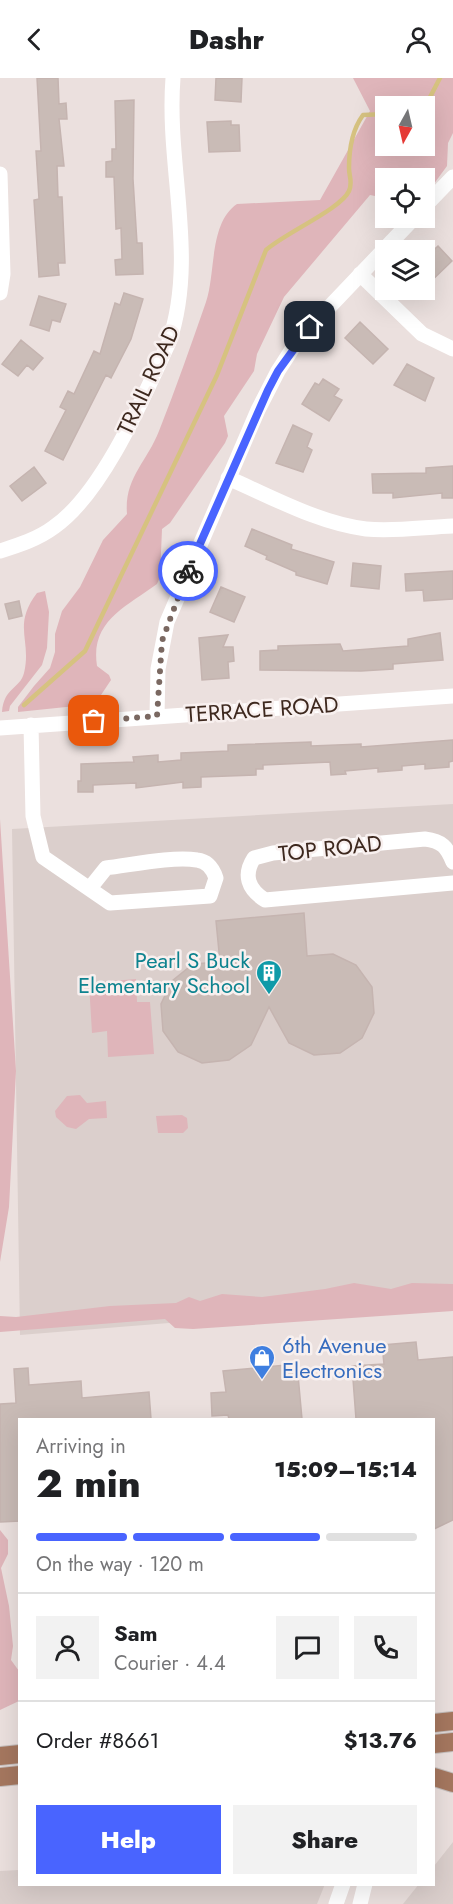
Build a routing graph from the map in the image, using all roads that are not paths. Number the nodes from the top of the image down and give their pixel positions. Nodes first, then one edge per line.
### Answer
1 (173, 78) edge
2 (0, 174) edge
3 (453, 177) edge
4 (435, 196) edge
5 (404, 228) edge
6 (360, 274) junction
7 (0, 293) edge
8 (453, 349) edge
9 (228, 478) junction
10 (453, 526) edge
11 (0, 551) edge
12 (453, 696) edge
13 (157, 716) junction
14 (31, 725) junction
15 (0, 728) edge
16 (453, 862) edge
17 (453, 883) edge
18 (90, 888) junction
19 (453, 1721) edge
20 (435, 1723) edge
21 (453, 1742) edge
22 (435, 1744) edge
23 (18, 1754) edge
24 (0, 1756) edge
25 (18, 1775) edge
26 (0, 1776) edge
27 (435, 1777) edge
28 (453, 1783) edge
29 (0, 1784) edge
30 (18, 1785) edge
31 (342, 1886) edge
32 (364, 1886) edge
33 (336, 1904) edge
34 (360, 1904) edge

1 - 11 street, TRAIL ROAD
2 - 7 street
3 - 4 street
5 - 6 street
6 - 8 street
6 - 9 street
9 - 10 street
9 - 13 street
12 - 13 street, TERRACE ROAD
13 - 14 street, TERRACE ROAD
14 - 15 street, TERRACE ROAD
14 - 18 street
16 - 17 street, TOP ROAD
18 - 18 street
19 - 20 main road
21 - 22 main road
23 - 24 main road
25 - 26 main road
27 - 28 main road
29 - 30 main road
31 - 33 street
32 - 34 street

